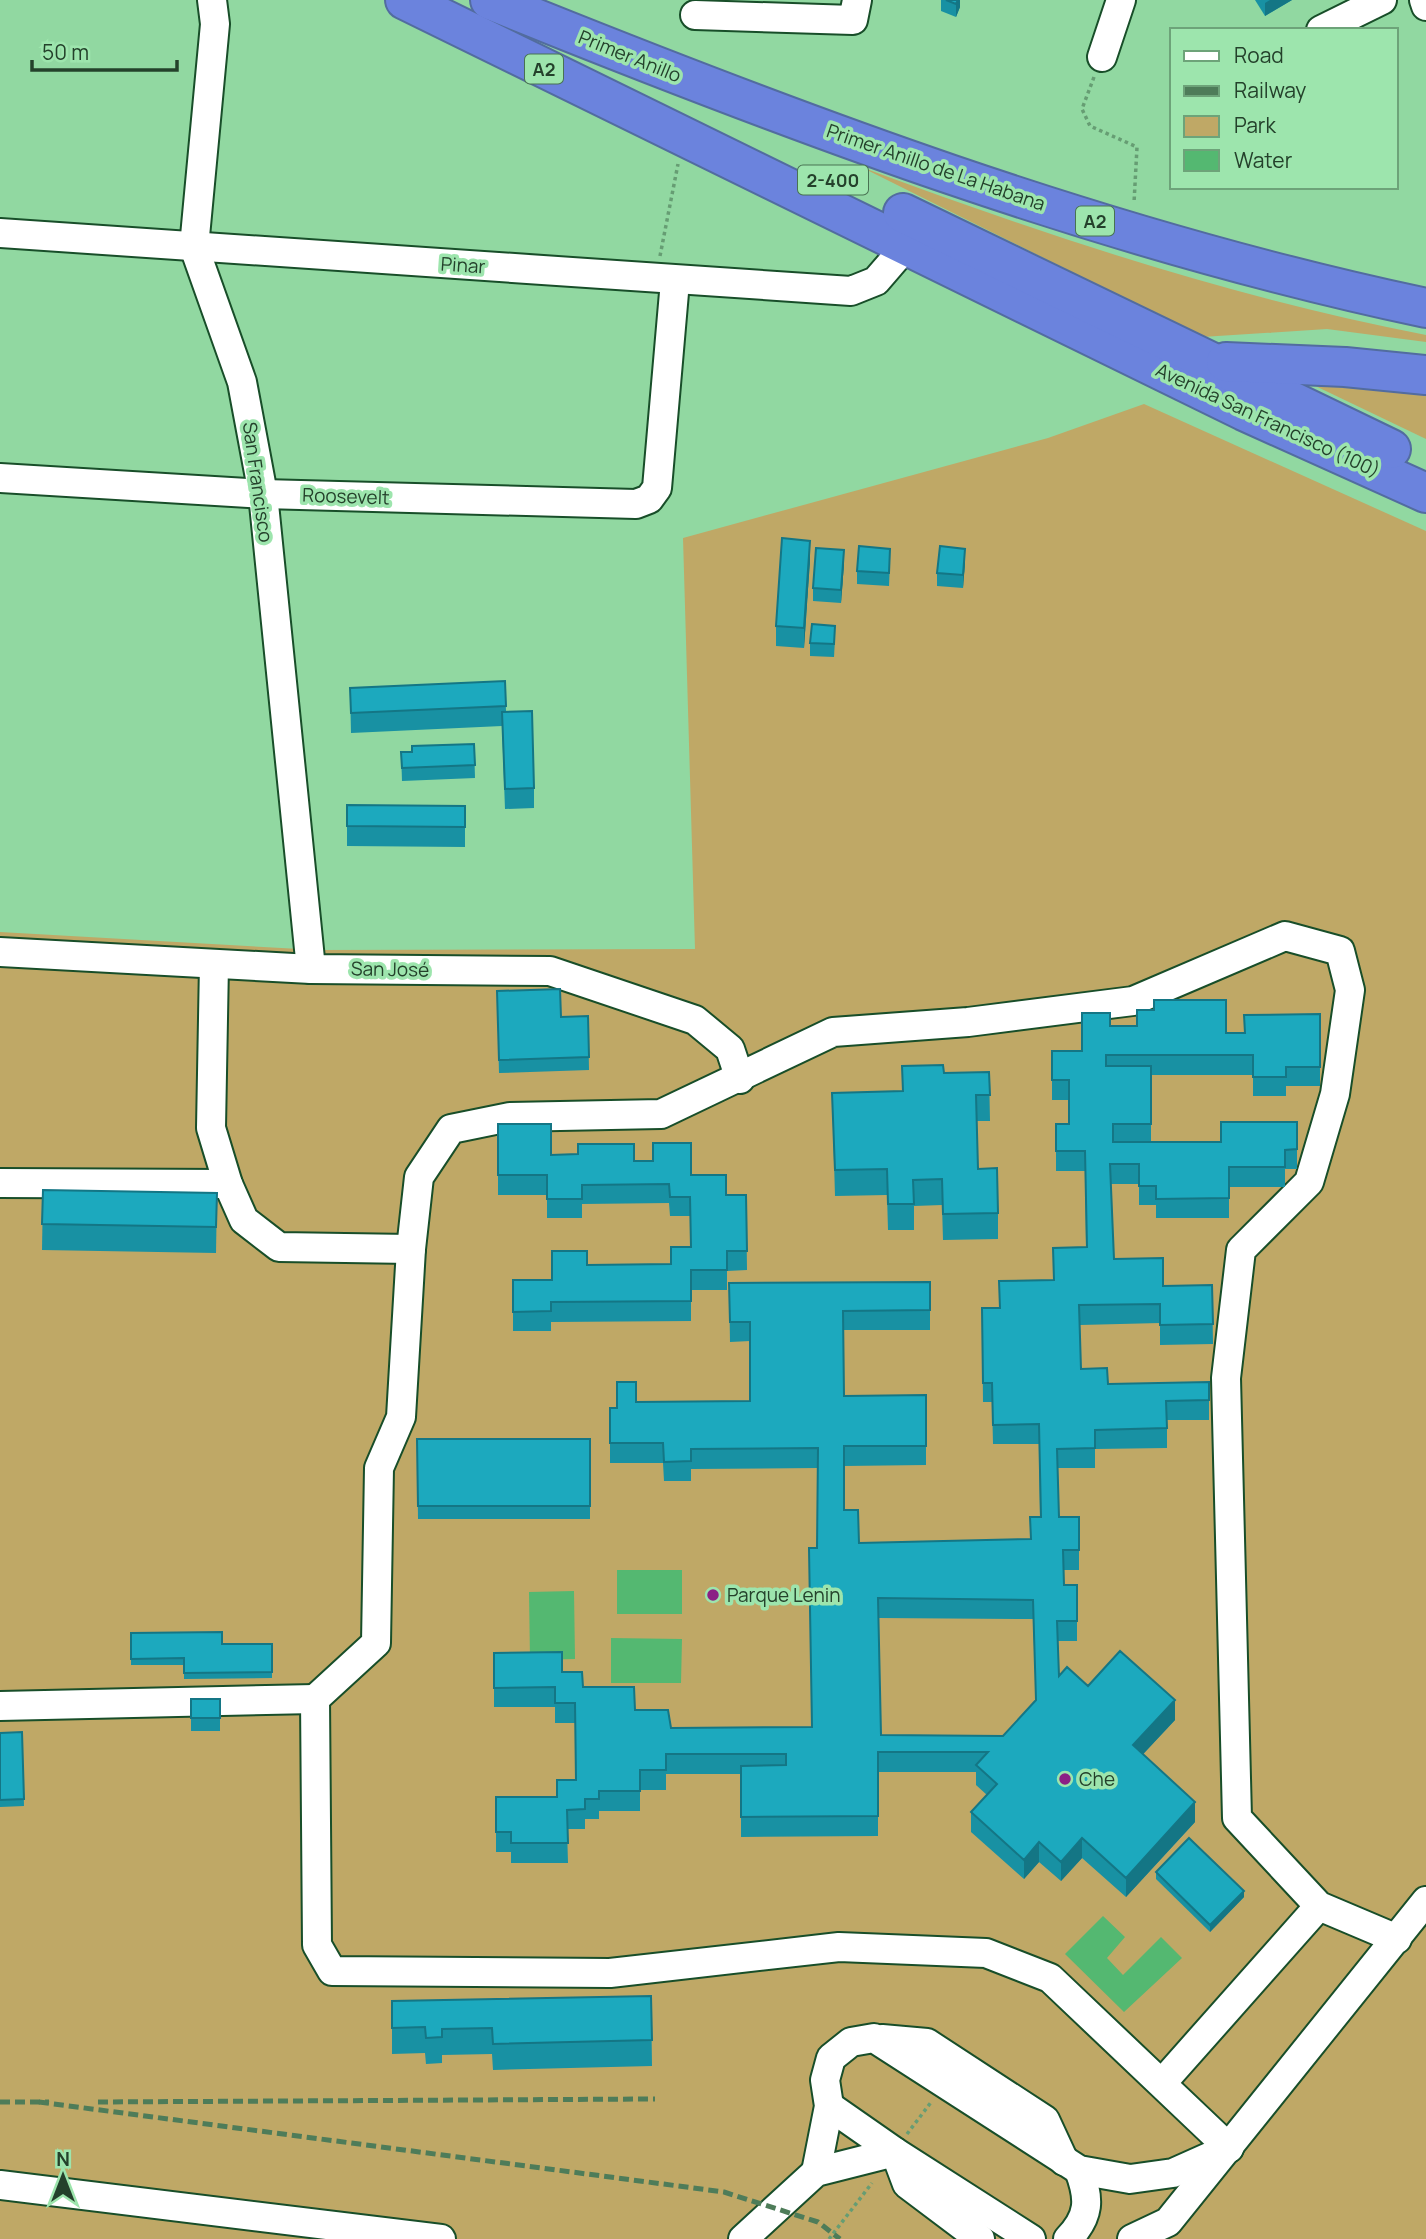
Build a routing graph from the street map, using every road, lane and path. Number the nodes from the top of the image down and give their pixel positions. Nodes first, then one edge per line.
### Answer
1 (405, 0) edge
2 (459, 0) edge
3 (490, 0) edge
4 (857, 0) edge
5 (1121, 0) edge
6 (1382, 0) edge
7 (1424, 0) edge
8 (213, 2) edge
9 (1426, 6) edge
10 (695, 15) dead end
11 (1325, 28) edge
12 (1102, 57) joint
13 (771, 110) joint
14 (683, 138) junction
15 (0, 233) edge
16 (1132, 233) junction
17 (907, 245) junction
18 (194, 247) junction
19 (665, 280) junction
20 (1426, 308) edge
21 (1110, 345) junction
22 (1208, 360) junction
23 (1426, 375) edge
24 (1426, 466) edge
25 (0, 478) edge
26 (1426, 493) edge
27 (262, 494) junction
28 (0, 952) edge
29 (214, 964) junction
30 (311, 968) junction
31 (740, 1079) junction
32 (0, 1183) edge
33 (228, 1184) junction
34 (411, 1249) junction
35 (315, 1699) junction
36 (0, 1706) edge
37 (1426, 1901) edge
38 (1319, 1906) junction
39 (1397, 1939) junction
40 (1162, 2083) junction
41 (829, 2106) junction
42 (1229, 2148) junction
43 (895, 2152) junction
44 (1072, 2166) junction
45 (816, 2172) junction
46 (0, 2185) edge
47 (441, 2239) edge
48 (743, 2239) edge
49 (980, 2239) edge
50 (1031, 2239) edge
51 (1068, 2239) edge
52 (1132, 2239) edge

1 - 14 highway, A2
2 - 22 highway, 2-400
3 - 13 highway, Primer Anillo / A2
4 - 10 street
5 - 12 street
6 - 11 street
7 - 9 street
8 - 18 street, San Francisco
12 - 16 path
13 - 16 highway, Primer Anillo de La Habana / A2
14 - 17 highway, A2
14 - 19 path
15 - 18 street, Pinar
16 - 20 highway, Primer Anillo de La Habana / A2
17 - 19 street, Pinar
17 - 21 highway, A2
18 - 19 street, Pinar
18 - 27 street, San Francisco
19 - 27 street, Roosevelt
21 - 22 highway, A2
21 - 26 highway, Avenida San Francisco (100)
22 - 23 highway, A2
22 - 24 highway, Avenida San Francisco (100) / 2-400
25 - 27 street, Roosevelt
27 - 30 street, San Francisco
28 - 29 street, San José
29 - 30 street, San José
29 - 33 street
30 - 31 street, San José
31 - 34 street
31 - 38 street
32 - 33 street
33 - 34 street
34 - 35 street
35 - 36 street
35 - 40 street
37 - 39 street
38 - 39 street
38 - 40 street
39 - 42 street
40 - 42 street
41 - 43 street
41 - 44 street
41 - 45 street
42 - 44 street
42 - 52 street
43 - 45 street
43 - 49 street
43 - 50 street
44 - 51 street
45 - 48 street
46 - 47 street

